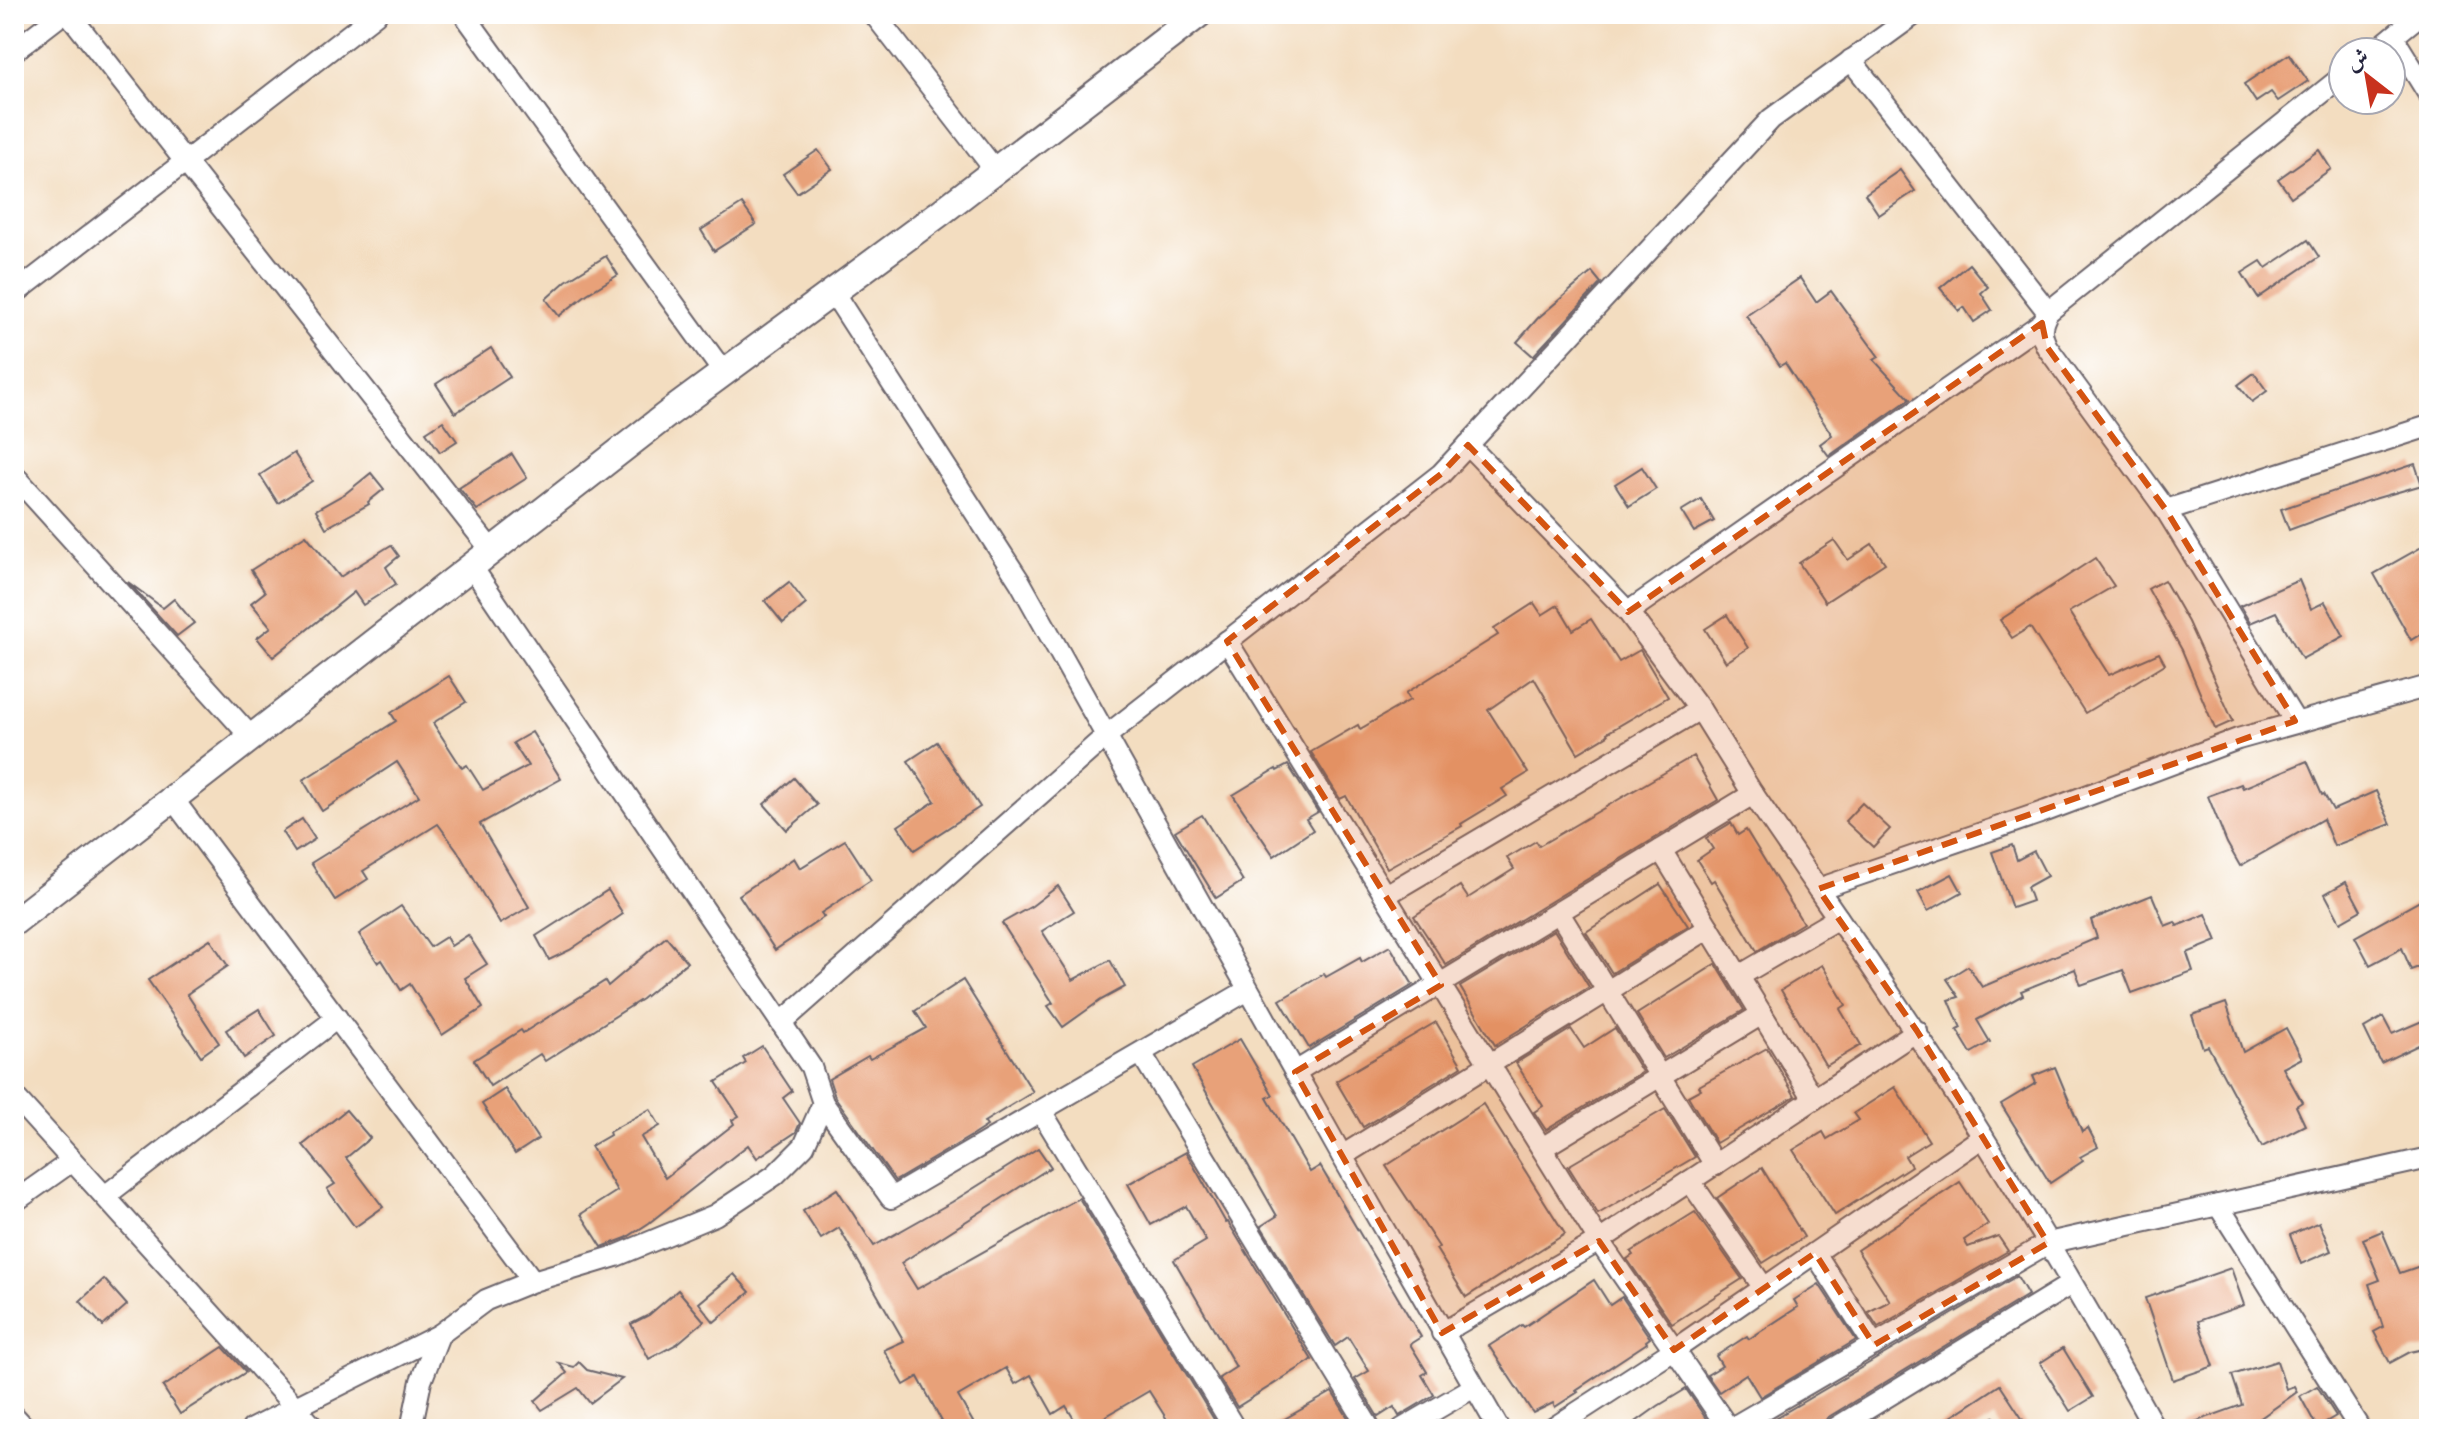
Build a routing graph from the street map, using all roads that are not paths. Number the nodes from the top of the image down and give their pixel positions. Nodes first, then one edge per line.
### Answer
1 (62, 14) edge
2 (69, 14) edge
3 (376, 14) edge
4 (464, 14) edge
5 (874, 14) edge
6 (1199, 14) edge
7 (1915, 14) edge
8 (2421, 14) edge
9 (2394, 36) edge
10 (14, 51) edge
11 (1851, 60) junction
12 (2407, 60) edge
13 (2327, 89) edge
14 (2429, 95) edge
15 (185, 162) junction
16 (995, 170) junction
17 (833, 292) junction
18 (14, 294) edge
19 (2045, 318) junction
20 (724, 373) junction
21 (2429, 426) edge
22 (1468, 445) junction
23 (14, 475) edge
24 (2166, 510) junction
25 (482, 559) junction
26 (1628, 612) junction
27 (1227, 641) junction
28 (2429, 686) edge
29 (1700, 709) junction
30 (2295, 721) junction
31 (1106, 736) junction
32 (252, 738) junction
33 (1753, 794) junction
34 (173, 799) junction
35 (1661, 850) junction
36 (1818, 889) junction
37 (1386, 895) junction
38 (1559, 913) junction
39 (1838, 918) junction
40 (14, 922) edge
41 (1709, 928) junction
42 (1739, 976) junction
43 (1441, 985) junction
44 (1248, 990) junction
45 (1608, 992) junction
46 (1762, 1014) junction
47 (337, 1018) junction
48 (781, 1023) junction
49 (1917, 1031) junction
50 (1141, 1053) junction
51 (1490, 1064) junction
52 (1295, 1072) junction
53 (1660, 1076) junction
54 (14, 1096) edge
55 (1814, 1099) junction
56 (823, 1103) junction
57 (1041, 1111) junction
58 (1983, 1137) junction
59 (1542, 1148) junction
60 (1342, 1156) junction
61 (72, 1161) junction
62 (2427, 1163) edge
63 (1715, 1165) junction
64 (1690, 1181) junction
65 (105, 1196) junction
66 (14, 1202) edge
67 (2218, 1205) junction
68 (1599, 1241) junction
69 (2048, 1243) junction
70 (1815, 1253) junction
71 (533, 1281) junction
72 (2071, 1284) junction
73 (1764, 1288) junction
74 (1442, 1333) junction
75 (439, 1335) junction
76 (1874, 1345) junction
77 (1674, 1350) junction
78 (1474, 1387) junction
79 (295, 1407) junction
80 (14, 1416) edge
81 (26, 1429) edge
82 (252, 1429) edge
83 (315, 1429) edge
84 (411, 1429) edge
85 (1235, 1429) edge
86 (1370, 1429) edge
87 (1402, 1429) edge
88 (1499, 1429) edge
89 (1552, 1429) edge
90 (1730, 1429) edge
91 (1834, 1429) edge
92 (2155, 1429) edge
93 (2360, 1429) edge

1 - 10 street
2 - 15 street
3 - 15 street
4 - 20 street
5 - 16 street
6 - 16 street
7 - 11 street
8 - 9 street
11 - 19 street
11 - 22 street
12 - 14 street
13 - 19 street
15 - 18 street
15 - 25 street
16 - 17 street
17 - 20 street
17 - 31 street
19 - 24 street
19 - 26 street
20 - 25 street
21 - 24 street
22 - 26 street
22 - 27 street
23 - 32 street
24 - 30 street
25 - 32 street
25 - 48 street
26 - 29 street
27 - 31 street
27 - 37 street
28 - 30 street
29 - 33 street
29 - 37 street
30 - 36 street
31 - 44 street
31 - 48 street
32 - 34 street
33 - 35 street
33 - 36 street
34 - 40 street
34 - 47 street
35 - 38 street
35 - 41 street
36 - 39 street
37 - 43 street
38 - 43 street
38 - 45 street
39 - 42 street
39 - 49 street
41 - 42 street
41 - 45 street
42 - 46 street
43 - 51 street
43 - 52 street
44 - 50 street
44 - 52 street
45 - 51 street
45 - 53 street
46 - 53 street
46 - 55 street
47 - 65 street
47 - 71 street
48 - 56 street
49 - 55 street
49 - 58 street
50 - 57 street
50 - 86 street
51 - 59 street
51 - 60 street
52 - 60 street
53 - 59 street
53 - 63 street
54 - 61 street
55 - 63 street
56 - 57 street
56 - 71 street
57 - 85 street
58 - 69 street
58 - 70 street
59 - 68 street
60 - 74 street
61 - 65 street
61 - 66 street
62 - 67 street
63 - 64 street
64 - 68 street
64 - 73 street
65 - 79 street
67 - 69 street
67 - 93 street
68 - 74 street
68 - 77 street
69 - 72 street
69 - 76 street
70 - 73 street
70 - 76 street
71 - 75 street
72 - 91 street
72 - 92 street
73 - 77 street
74 - 78 street
75 - 79 street
75 - 84 street
76 - 90 street
77 - 89 street
77 - 90 street
78 - 87 street
78 - 88 street
79 - 82 street
79 - 83 street
80 - 81 street

